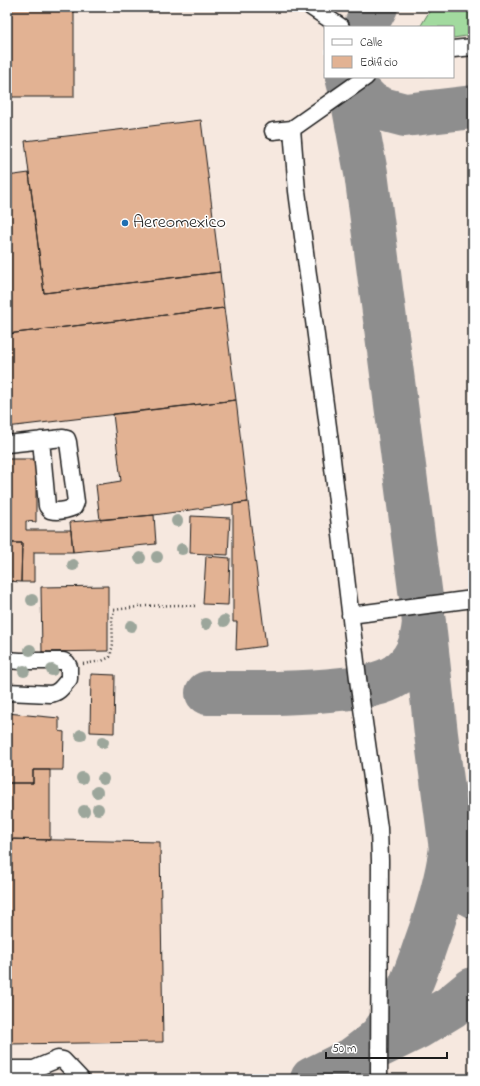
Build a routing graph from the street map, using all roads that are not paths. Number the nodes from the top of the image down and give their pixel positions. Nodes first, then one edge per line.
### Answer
1 (311, 7) edge
2 (340, 26) edge
3 (473, 47) edge
4 (454, 49) edge
5 (365, 78) edge
6 (292, 129) junction
7 (273, 131) dead end
8 (41, 440) dead end
9 (7, 444) edge
10 (473, 599) edge
11 (350, 615) junction
12 (7, 660) edge
13 (7, 692) edge
14 (7, 1069) edge
15 (81, 1079) edge
16 (379, 1079) edge

1 - 2 lane
3 - 4 lane
5 - 6 lane
6 - 7 lane
6 - 11 lane
8 - 9 lane
10 - 11 lane
11 - 16 lane
12 - 13 lane
14 - 15 lane

